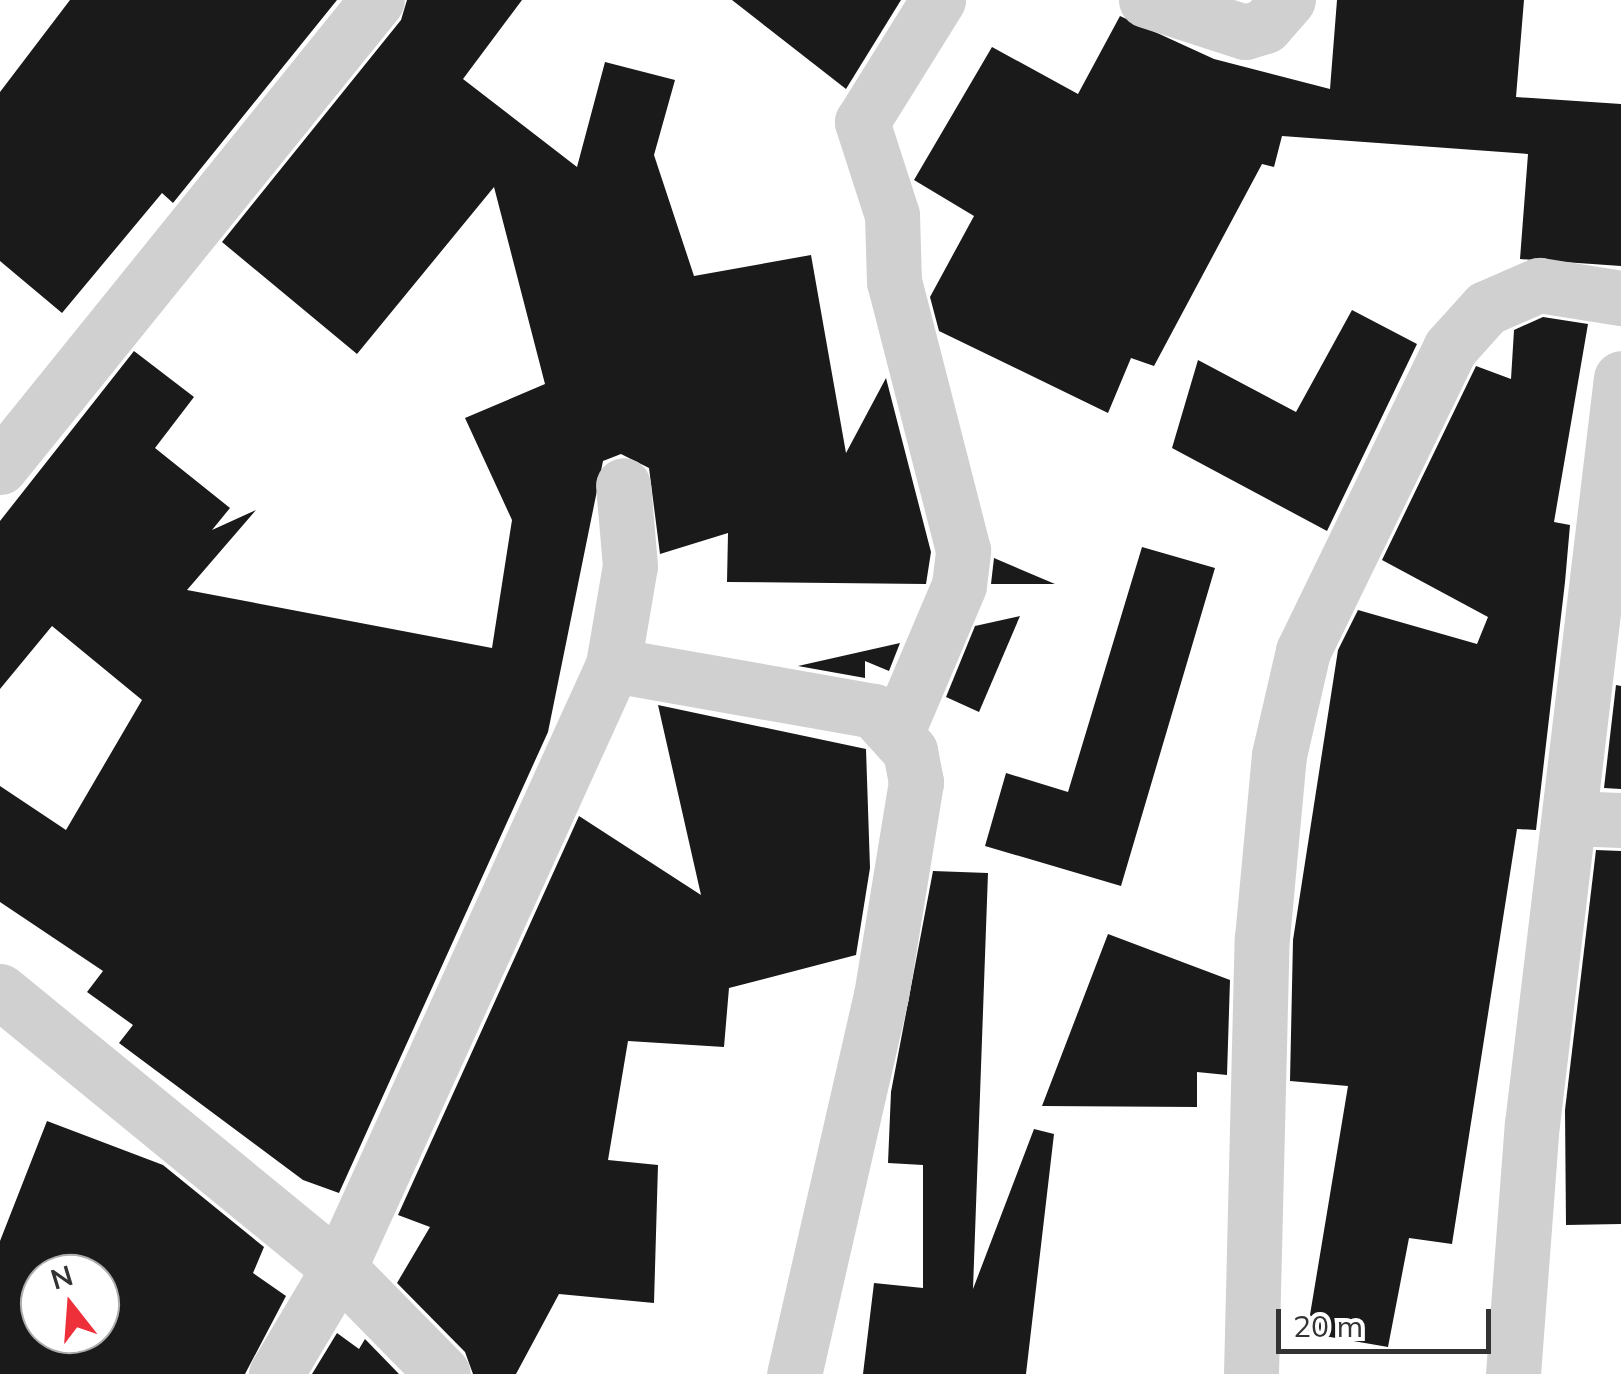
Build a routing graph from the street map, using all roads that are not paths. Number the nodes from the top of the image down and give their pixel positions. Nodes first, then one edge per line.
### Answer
1 (377, 0) edge
2 (938, 0) edge
3 (1146, 0) edge
4 (1288, 0) edge
5 (1621, 298) edge
6 (1621, 378) edge
7 (0, 466) edge
8 (623, 485) dead end
9 (613, 665) junction
10 (898, 729) junction
11 (1595, 819) edge
12 (0, 991) edge
13 (339, 1268) junction
14 (276, 1374) edge
15 (443, 1374) edge
16 (794, 1374) edge
17 (1250, 1374) edge
18 (1513, 1374) edge

1 - 7 street
2 - 10 street
3 - 4 street
5 - 17 street
6 - 11 street
8 - 9 street
9 - 10 street
9 - 13 street
10 - 16 street
11 - 18 street
12 - 13 street
13 - 14 street
13 - 15 street

